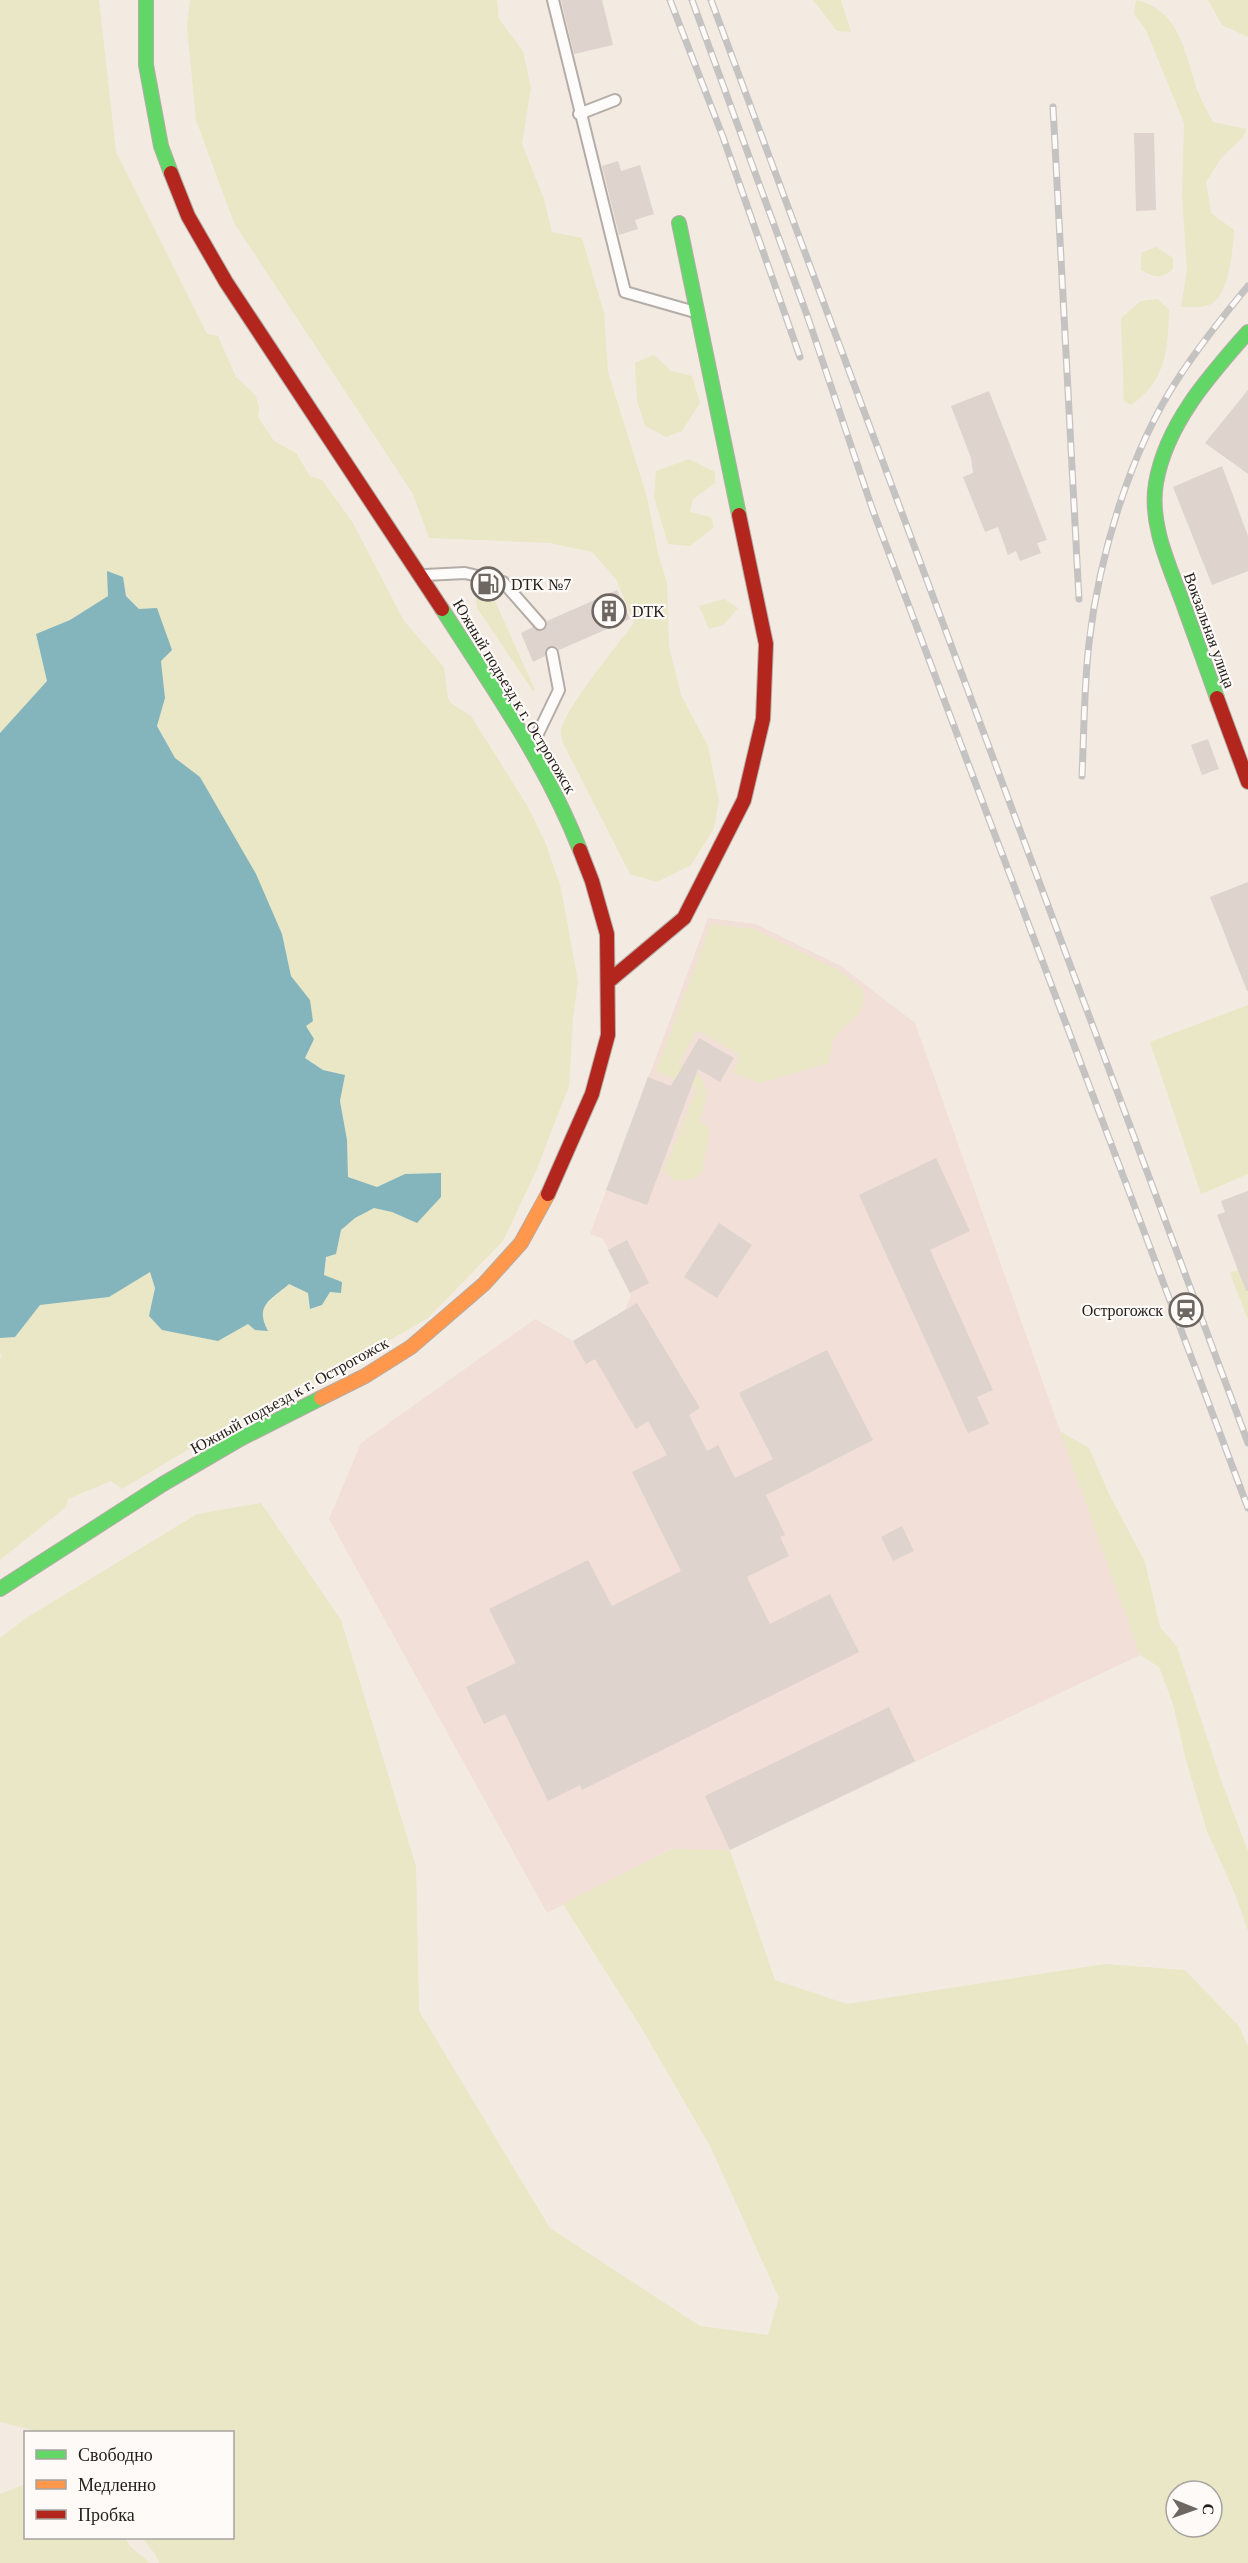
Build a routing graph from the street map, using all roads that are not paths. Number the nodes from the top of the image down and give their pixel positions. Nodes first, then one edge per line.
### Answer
1 (146, 0) edge
2 (553, 0) edge
3 (615, 100) dead end
4 (579, 114) junction
5 (679, 223) dead end
6 (698, 313) junction
7 (1248, 332) edge
8 (421, 575) junction
9 (540, 624) dead end
10 (552, 653) dead end
11 (531, 749) junction
12 (1248, 782) edge
13 (609, 981) junction
14 (3, 1585) edge

1 - 8 main road, Южный подъезд к г. Острогожск
2 - 4 lane
3 - 4 lane
4 - 6 lane
5 - 6 main road
6 - 13 main road
7 - 12 main road, Вокзальная улица
8 - 9 lane
8 - 11 main road, Южный подъезд к г. Острогожск
10 - 11 lane
11 - 13 main road, Южный подъезд к г. Острогожск
13 - 14 main road, Южный подъезд к г. Острогожск

